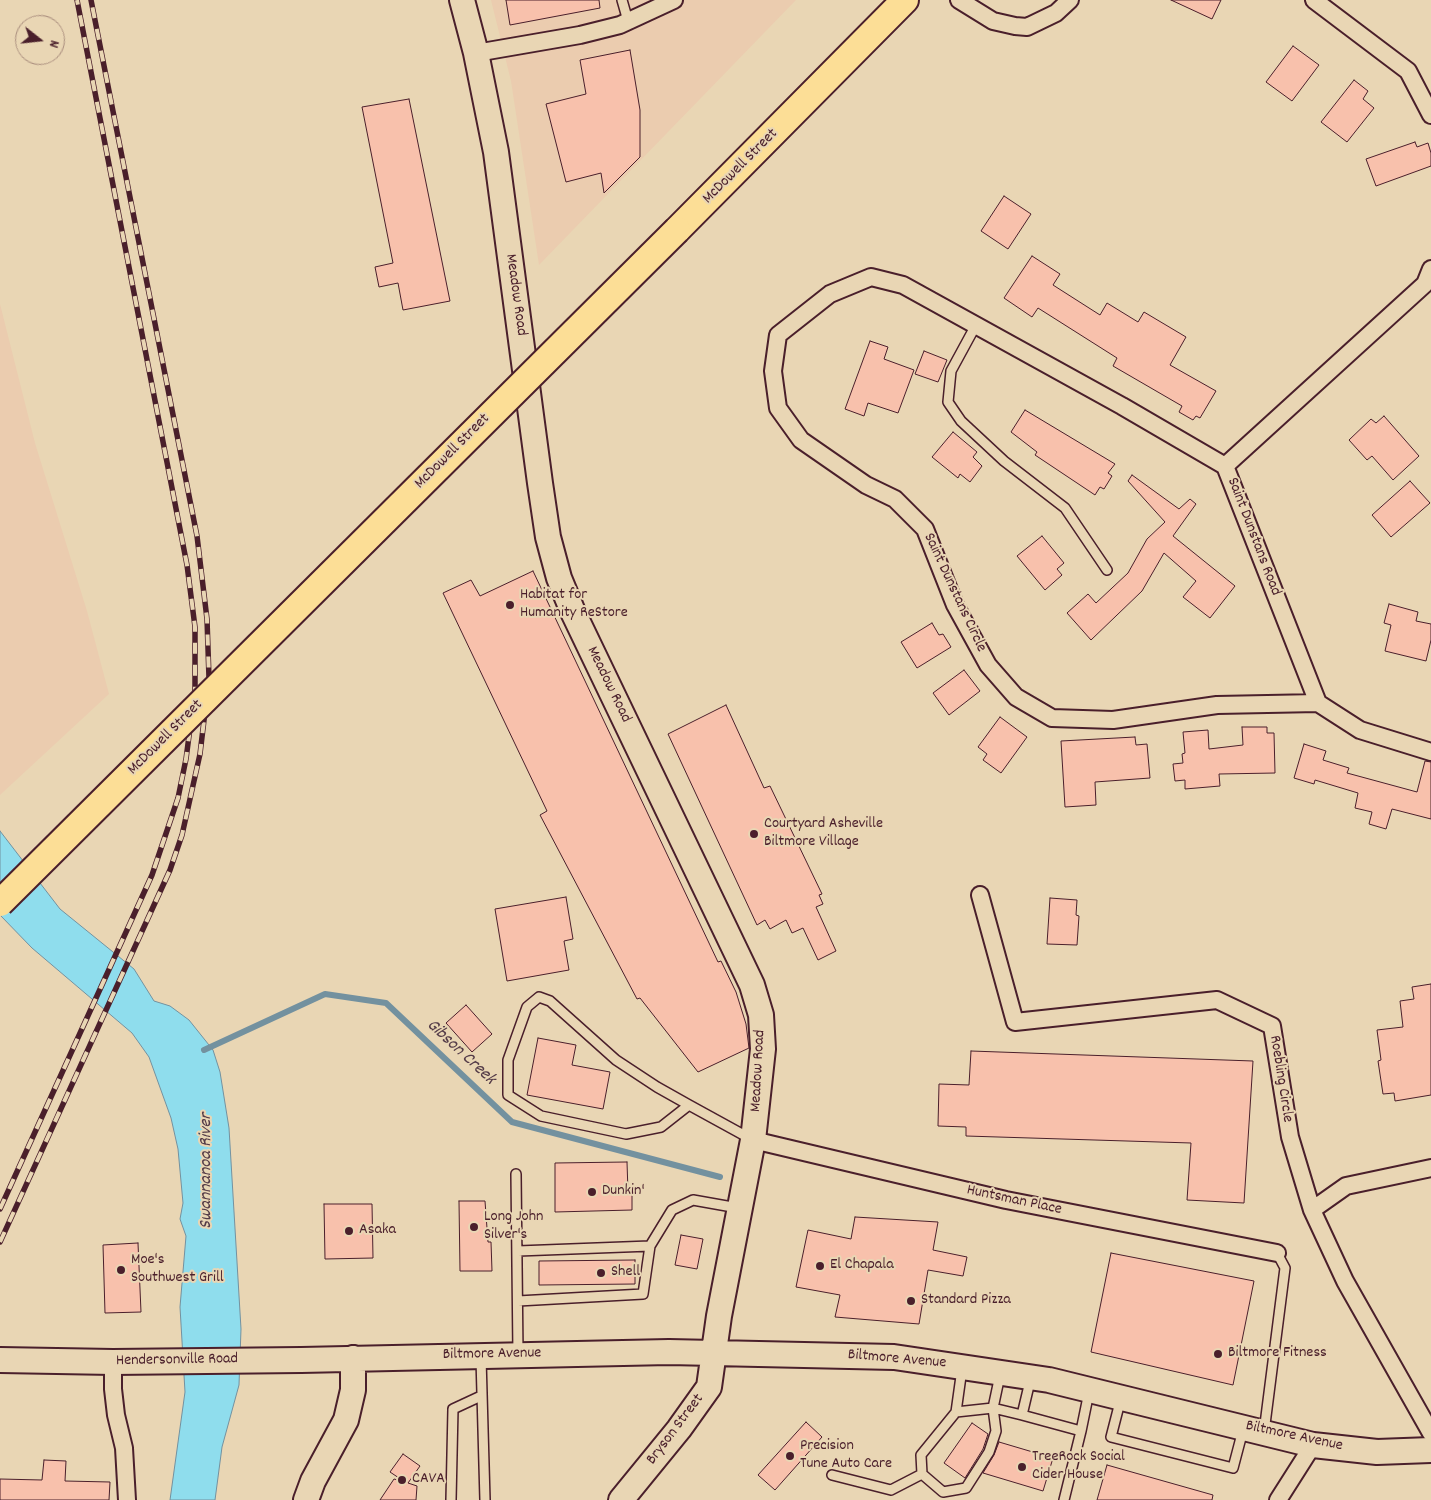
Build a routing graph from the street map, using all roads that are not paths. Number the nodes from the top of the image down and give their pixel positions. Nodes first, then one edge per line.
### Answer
1 (462, 0) edge
2 (622, 0) edge
3 (905, 0) edge
4 (959, 0) edge
5 (1070, 0) edge
6 (1314, 0) edge
7 (668, 1) edge
8 (628, 21) junction
9 (476, 53) junction
10 (1431, 115) edge
11 (1431, 268) edge
12 (976, 325) junction
13 (1225, 466) junction
14 (1107, 570) dead end
15 (1318, 703) junction
16 (1431, 752) edge
17 (980, 895) dead end
18 (0, 903) edge
19 (689, 1105) junction
20 (753, 1140) junction
21 (1431, 1168) edge
22 (516, 1174) dead end
23 (740, 1209) junction
24 (1312, 1210) junction
25 (650, 1246) junction
26 (518, 1251) junction
27 (1277, 1253) joint
28 (518, 1301) junction
29 (714, 1351) junction
30 (480, 1355) junction
31 (518, 1355) junction
32 (353, 1358) junction
33 (0, 1360) edge
34 (113, 1362) junction
35 (963, 1366) junction
36 (1000, 1372) junction
37 (1031, 1377) junction
38 (1090, 1389) junction
39 (481, 1396) junction
40 (1122, 1396) junction
41 (993, 1408) junction
42 (956, 1412) junction
43 (1022, 1415) junction
44 (1254, 1430) junction
45 (1080, 1431) junction
46 (1431, 1433) edge
47 (1313, 1445) junction
48 (1431, 1450) edge
49 (832, 1474) dead end
50 (922, 1474) junction
51 (127, 1500) edge
52 (306, 1500) edge
53 (451, 1500) edge
54 (485, 1500) edge
55 (621, 1500) edge
56 (1064, 1500) edge
57 (1278, 1500) edge

1 - 9 main road, Meadow Road
2 - 8 lane
3 - 18 main road, McDowell Street, bridge
4 - 5 street
6 - 10 street
7 - 8 street
8 - 9 street
9 - 20 main road, Meadow Road
11 - 13 street, Saint Dunstans Road
12 - 13 street, Saint Dunstans Circle
12 - 14 lane
12 - 15 street, Saint Dunstans Circle
13 - 15 street, Saint Dunstans Road
15 - 16 street
17 - 24 street, Roebling Circle
19 - 19 lane
19 - 20 lane
20 - 23 main road, Meadow Road
20 - 27 street, Huntsman Place
21 - 24 street
22 - 26 lane
23 - 25 lane
23 - 29 main road, Meadow Road
24 - 46 street, Roebling Circle
25 - 26 lane
25 - 28 lane
26 - 28 lane
27 - 44 lane
28 - 31 lane
29 - 31 main road, Biltmore Avenue
29 - 35 main road, Biltmore Avenue
29 - 55 main road, Bryson Street
30 - 31 main road, Biltmore Avenue
30 - 32 main road, Biltmore Avenue
30 - 39 lane
32 - 34 main road, Hendersonville Road
32 - 52 main road
33 - 34 main road, Hendersonville Road
34 - 51 street
35 - 36 main road, Biltmore Avenue
35 - 42 lane
36 - 37 main road, Biltmore Avenue
36 - 41 lane
37 - 38 main road, Biltmore Avenue
37 - 43 lane
38 - 40 main road, Biltmore Avenue
38 - 45 lane
39 - 53 lane
39 - 54 lane
40 - 44 main road, Biltmore Avenue
40 - 44 lane
41 - 42 lane
41 - 43 lane
41 - 50 lane
42 - 50 lane
43 - 45 lane
44 - 47 main road, Biltmore Avenue
45 - 56 lane
47 - 48 main road, Biltmore Avenue
47 - 57 street
49 - 50 lane

